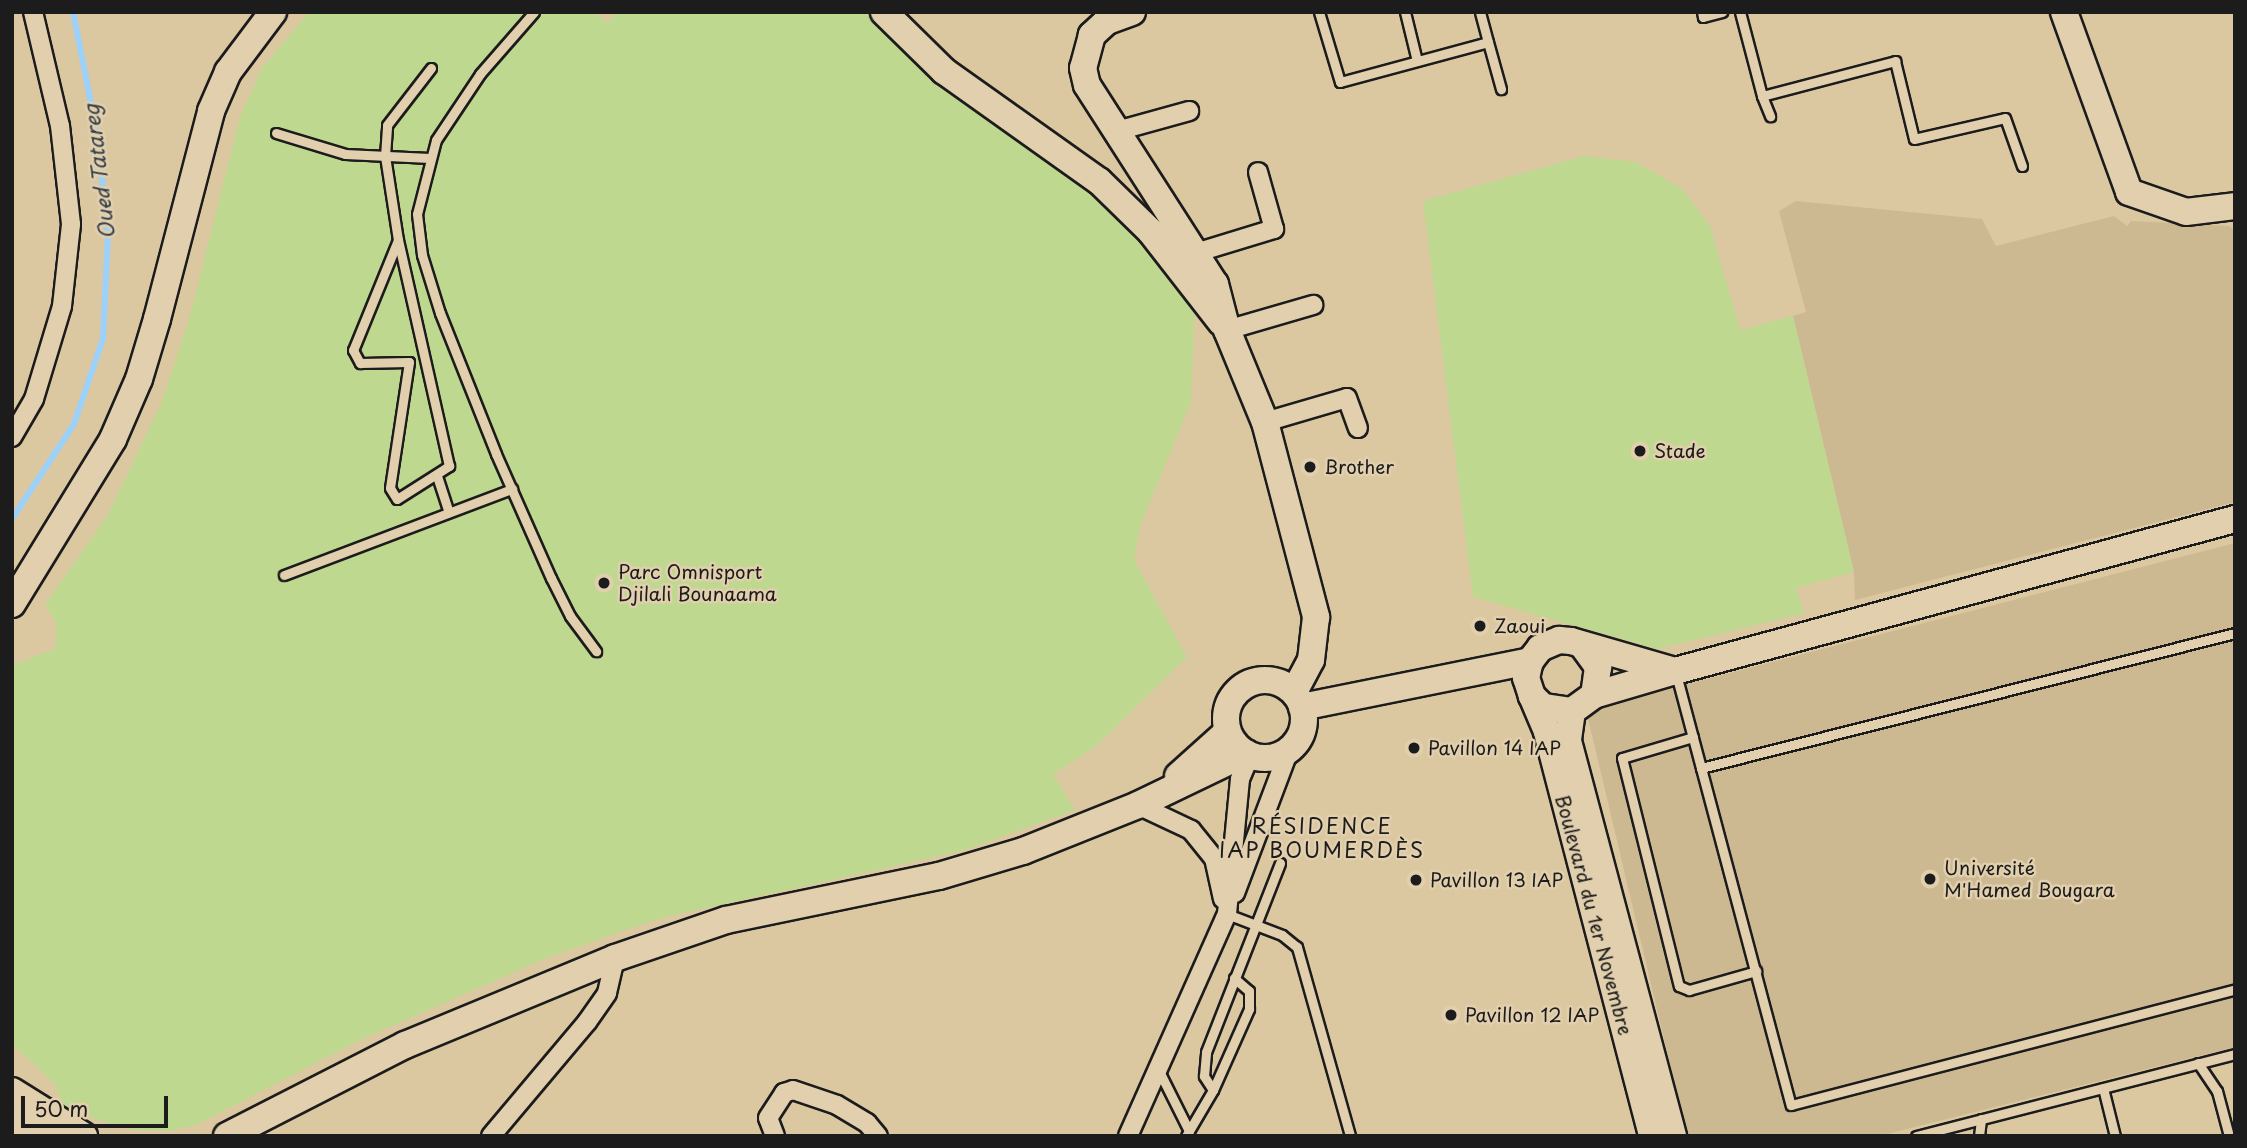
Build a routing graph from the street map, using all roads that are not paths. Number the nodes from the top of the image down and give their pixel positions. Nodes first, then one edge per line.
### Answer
1 (33, 12) edge
2 (273, 12) edge
3 (534, 12) edge
4 (884, 12) edge
5 (1132, 12) edge
6 (1319, 12) edge
7 (1405, 12) edge
8 (1480, 12) edge
9 (1702, 12) edge
10 (1722, 12) edge
11 (1740, 12) edge
12 (2064, 12) edge
13 (1488, 42) junction
14 (1417, 61) junction
15 (431, 68) dead end
16 (1502, 89) dead end
17 (1762, 96) junction
18 (1189, 111) dead end
19 (1770, 116) dead end
20 (1117, 131) junction
21 (276, 133) dead end
22 (385, 156) junction
23 (430, 158) junction
24 (2022, 166) dead end
25 (1258, 172) dead end
26 (2235, 206) edge
27 (398, 240) junction
28 (1192, 254) junction
29 (1313, 305) dead end
30 (1227, 330) junction
31 (408, 362) junction
32 (425, 362) junction
33 (1265, 422) junction
34 (1358, 428) dead end
35 (12, 437) edge
36 (438, 476) junction
37 (512, 489) junction
38 (449, 512) junction
39 (2235, 519) edge
40 (284, 575) dead end
41 (12, 604) edge
42 (2235, 633) edge
43 (1583, 646) junction
44 (596, 651) dead end
45 (1530, 662) junction
46 (1675, 671) junction
47 (1532, 695) junction
48 (1594, 695) junction
49 (1298, 700) junction
50 (1572, 711) junction
51 (1227, 733) junction
52 (1693, 737) junction
53 (1289, 750) junction
54 (1248, 754) junction
55 (1701, 768) junction
56 (1146, 802) junction
57 (1280, 863) dead end
58 (1227, 914) junction
59 (1254, 925) junction
60 (615, 958) junction
61 (1756, 971) junction
62 (1234, 978) junction
63 (2235, 989) edge
64 (2235, 1054) edge
65 (2199, 1063) junction
66 (1158, 1069) junction
67 (2103, 1088) junction
68 (1213, 1090) junction
69 (12, 1091) edge
70 (1981, 1119) junction
71 (18, 1126) edge
72 (1187, 1133) edge
73 (58, 1136) edge
74 (84, 1136) edge
75 (227, 1136) edge
76 (491, 1136) edge
77 (775, 1136) edge
78 (878, 1136) edge
79 (1128, 1136) edge
80 (1350, 1136) edge
81 (1652, 1136) edge
82 (1673, 1136) edge
83 (1916, 1136) edge
84 (1979, 1136) edge
85 (2115, 1136) edge
86 (2229, 1136) edge

1 - 35 street
2 - 41 street
3 - 23 lane
4 - 30 street
5 - 20 street
6 - 14 lane
7 - 14 lane
8 - 13 lane
9 - 10 lane
11 - 17 lane
12 - 26 street
13 - 14 lane
13 - 16 lane
15 - 22 lane
17 - 19 lane
17 - 24 lane
18 - 20 street
20 - 28 street
21 - 22 lane
22 - 23 lane
22 - 27 lane
23 - 37 lane
25 - 28 street
27 - 31 lane
27 - 32 lane
28 - 30 street
29 - 30 street
30 - 33 street
31 - 32 lane
31 - 36 lane
32 - 36 lane
33 - 34 street
33 - 49 street
36 - 38 lane
37 - 38 lane
37 - 44 lane
38 - 40 lane
39 - 46 street
42 - 55 lane
43 - 45 street
43 - 46 street
43 - 48 street
45 - 47 street
45 - 49 street
46 - 48 street
46 - 52 lane
47 - 50 street
47 - 81 street, Boulevard du 1er Novembre
48 - 50 street
49 - 51 street
49 - 53 street
50 - 82 street, Boulevard du 1er Novembre
51 - 54 street
51 - 56 street
52 - 55 lane
52 - 61 lane
53 - 54 street
53 - 58 street
54 - 56 street
54 - 58 street
55 - 61 lane
56 - 58 street
56 - 60 street
57 - 59 lane
58 - 59 lane
58 - 66 street
59 - 62 lane
59 - 80 lane
60 - 75 street
60 - 76 street
61 - 63 lane
62 - 68 lane
62 - 68 lane
64 - 65 lane
65 - 67 lane
65 - 86 lane
66 - 72 lane
66 - 79 street
67 - 70 lane
67 - 85 lane
68 - 72 lane
69 - 74 street
70 - 83 lane
70 - 84 lane
71 - 73 street
77 - 78 street

